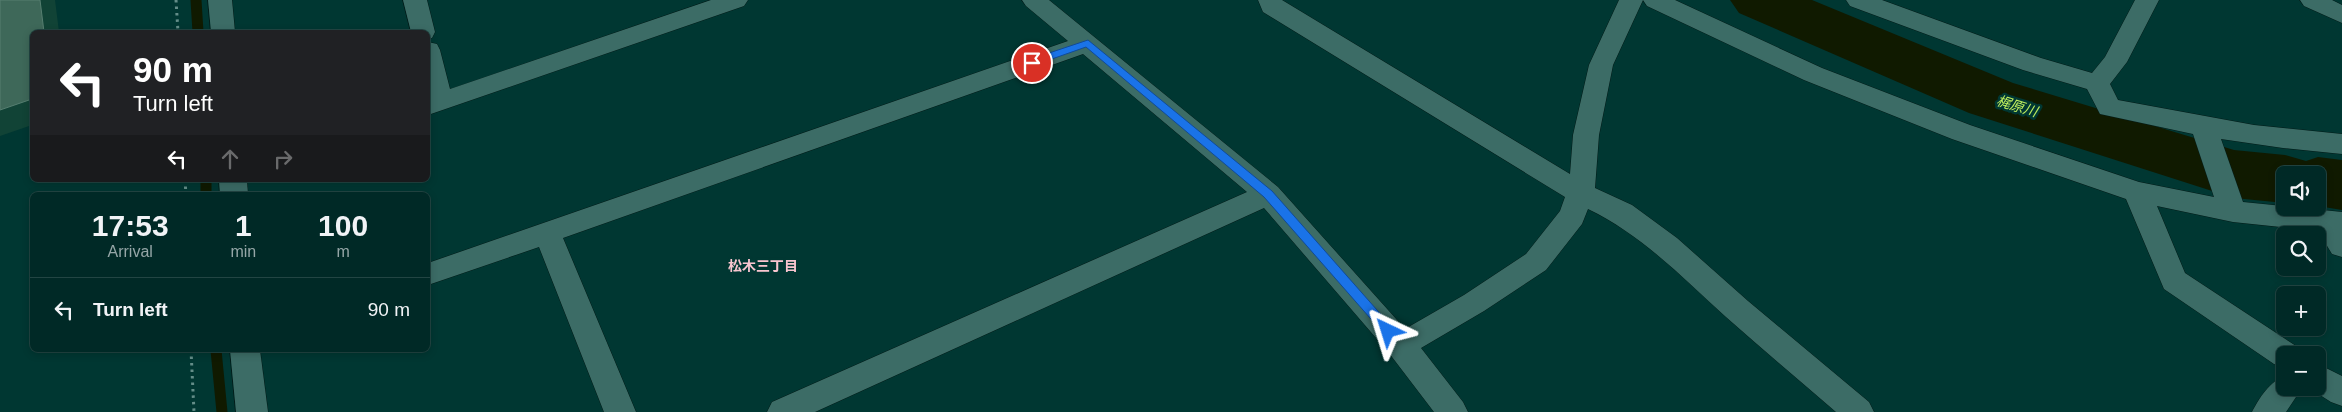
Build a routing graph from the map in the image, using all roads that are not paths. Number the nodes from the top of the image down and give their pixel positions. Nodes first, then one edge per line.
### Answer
1 (220, 0) edge
2 (416, 0) edge
3 (736, 0) edge
4 (1034, 0) edge
5 (1270, 0) edge
6 (1631, 0) edge
7 (1655, 0) edge
8 (1858, 0) edge
9 (2147, 0) edge
10 (2312, 0) edge
11 (669, 11) edge
12 (2342, 14) edge
13 (223, 30) edge
14 (423, 30) edge
15 (1088, 43) junction
16 (430, 68) edge
17 (2097, 83) junction
18 (434, 104) edge
19 (2205, 131) junction
20 (2342, 144) edge
21 (2137, 192) junction
22 (1580, 193) junction
23 (1268, 194) junction
24 (2230, 207) junction
25 (2334, 222) edge
26 (547, 232) junction
27 (2342, 246) edge
28 (430, 273) edge
29 (1400, 344) junction
30 (2276, 349) edge
31 (245, 352) edge
32 (2326, 382) edge
33 (2342, 393) edge
34 (2281, 396) edge
35 (252, 412) edge
36 (620, 412) edge
37 (783, 412) edge
38 (1452, 412) edge
39 (1858, 412) edge
40 (2268, 412) edge

1 - 13 street
2 - 14 street
3 - 11 street
4 - 15 street
5 - 22 street
6 - 22 street
7 - 21 street
8 - 17 street
9 - 17 street
10 - 12 street
11 - 18 street
15 - 23 street
15 - 26 street
16 - 18 street
17 - 19 street
19 - 20 street
19 - 24 street
21 - 24 street
21 - 30 street
22 - 29 street
22 - 39 street
23 - 29 street
23 - 37 street
24 - 25 street
25 - 27 street
26 - 28 street
26 - 36 street
29 - 38 street
31 - 35 street
32 - 33 street
34 - 40 street

